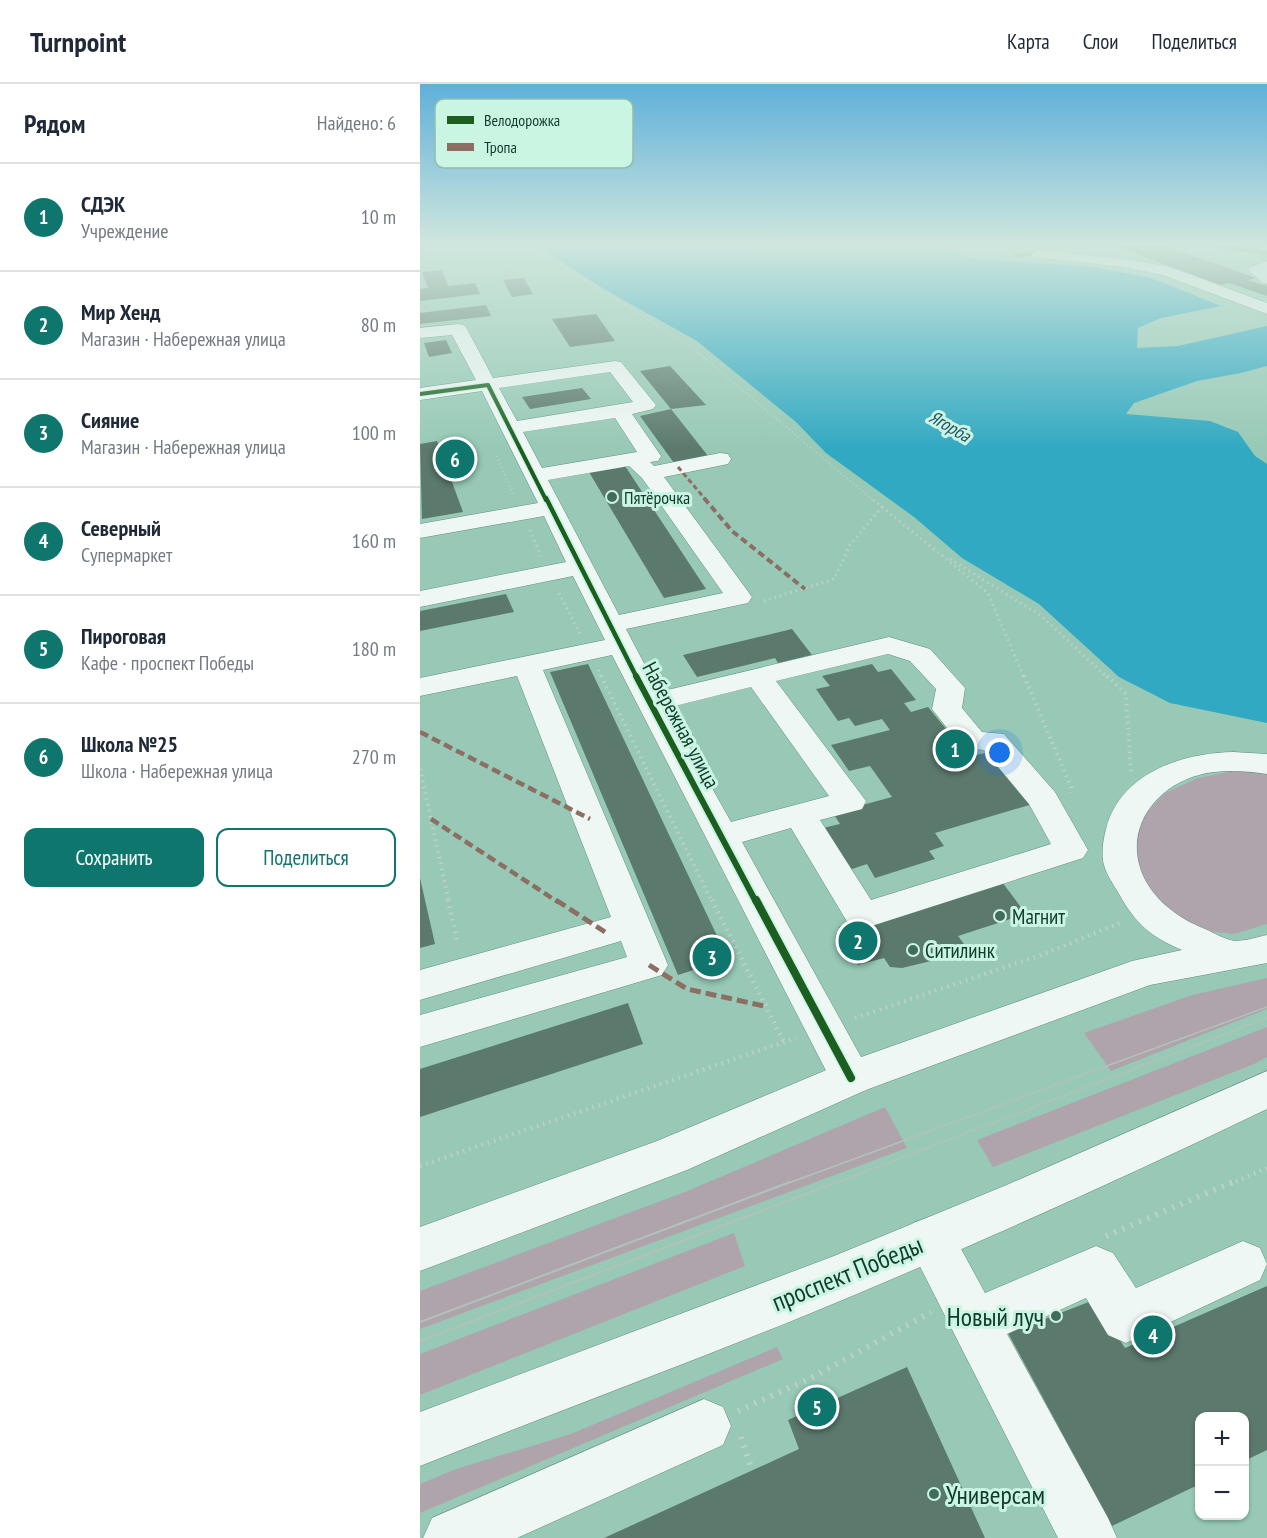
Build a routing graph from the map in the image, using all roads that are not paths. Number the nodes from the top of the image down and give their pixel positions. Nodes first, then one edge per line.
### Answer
1 (420, 333) edge
2 (488, 385) junction
3 (420, 394) edge
4 (620, 411) junction
5 (502, 437) junction
6 (720, 459) dead end
7 (641, 466) junction
8 (534, 476) junction
9 (536, 510) junction
10 (420, 531) edge
11 (580, 567) junction
12 (420, 599) edge
13 (615, 635) junction
14 (527, 665) junction
15 (759, 678) junction
16 (420, 687) edge
17 (650, 703) junction
18 (1267, 764) edge
19 (800, 815) junction
20 (721, 836) junction
21 (634, 924) junction
22 (1162, 925) junction
23 (1252, 953) edge
24 (1146, 971) junction
25 (420, 985) edge
26 (420, 1031) edge
27 (851, 1078) junction
28 (1267, 1089) edge
29 (930, 1239) junction
30 (420, 1249) edge
31 (1243, 1264) dead end
32 (975, 1323) junction
33 (728, 1424) road end
34 (420, 1439) edge
35 (452, 1538) edge
36 (1088, 1538) edge

1 - 2 main road, Набережная улица
2 - 3 main road
2 - 4 main road
2 - 5 main road, Набережная улица
4 - 5 main road
4 - 7 main road
5 - 8 main road, Набережная улица
6 - 7 main road
7 - 8 main road
7 - 13 main road
8 - 9 main road, Набережная улица
9 - 10 main road
9 - 11 main road, Набережная улица
11 - 12 main road
11 - 13 main road, Набережная улица
13 - 14 main road
13 - 17 main road, Набережная улица
14 - 16 main road
14 - 21 main road
15 - 17 main road
15 - 19 main road
15 - 19 main road
17 - 20 main road, Набережная улица
18 - 22 main road
19 - 20 main road
20 - 27 main road, Набережная улица
21 - 25 main road
21 - 26 main road
22 - 23 main road
22 - 24 main road
23 - 24 main road
24 - 27 main road
27 - 30 main road
28 - 29 main road, проспект Победы
29 - 32 main road
29 - 34 main road, проспект Победы
31 - 32 main road
32 - 36 main road
33 - 35 main road

